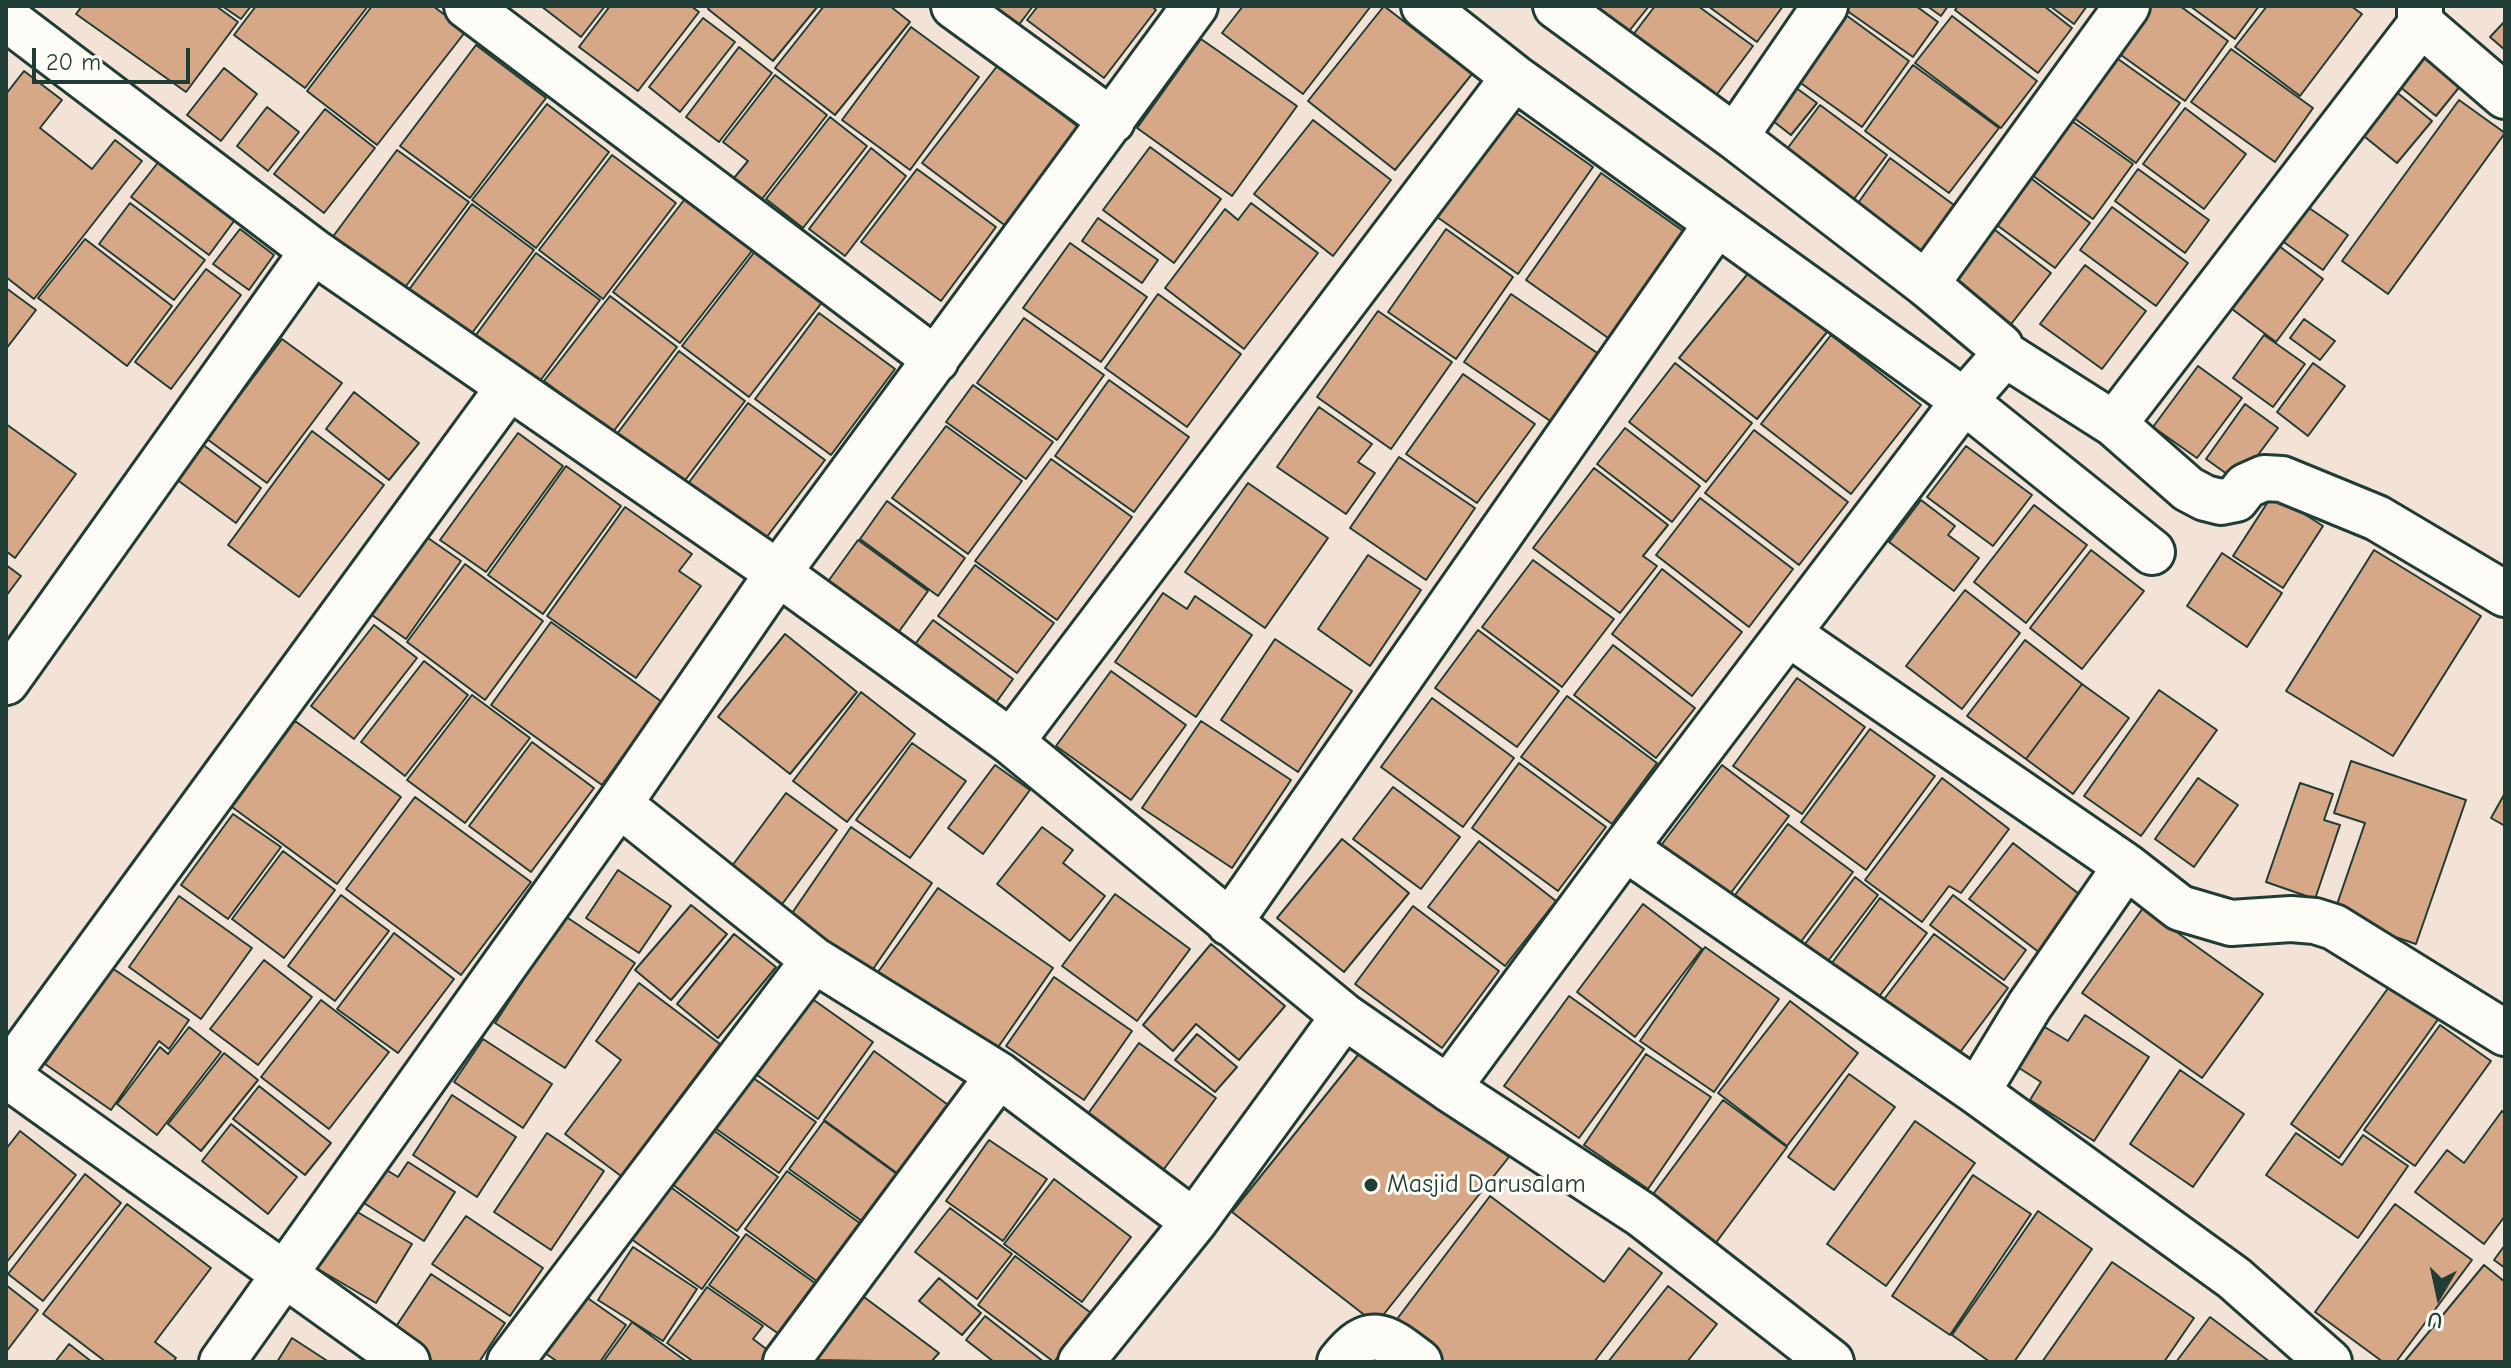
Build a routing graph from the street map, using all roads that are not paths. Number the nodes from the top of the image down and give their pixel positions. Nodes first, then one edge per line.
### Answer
1 (467, 6) edge
2 (954, 6) edge
3 (1195, 6) edge
4 (1424, 6) edge
5 (1556, 6) edge
6 (1825, 6) edge
7 (2127, 6) edge
8 (2420, 14) edge
9 (17, 24) edge
10 (1514, 77) junction
11 (2505, 96) edge
12 (1112, 121) junction
13 (1735, 137) junction
14 (1717, 223) junction
15 (313, 251) junction
16 (1926, 284) junction
17 (2001, 352) junction
18 (936, 360) junction
19 (509, 387) junction
20 (1964, 401) junction
21 (2114, 424) junction
22 (2152, 552) dead end
23 (778, 573) junction
24 (2505, 594) edge
25 (1789, 634) junction
26 (6, 682) edge
27 (1011, 742) junction
28 (619, 804) junction
29 (1625, 848) junction
30 (2126, 866) junction
31 (1229, 923) junction
32 (814, 960) junction
33 (1344, 1016) junction
34 (2505, 1033) edge
35 (999, 1075) junction
36 (6, 1076) edge
37 (1448, 1088) junction
38 (1977, 1092) junction
39 (1194, 1222) junction
40 (284, 1274) junction
41 (222, 1362) edge
42 (407, 1362) edge
43 (510, 1362) edge
44 (786, 1362) edge
45 (1081, 1362) edge
46 (1340, 1362) edge
47 (1419, 1362) edge
48 (1831, 1362) edge
49 (2329, 1362) edge

1 - 18 street
2 - 12 street
3 - 12 street
4 - 10 street
5 - 13 street
6 - 13 street
7 - 16 street
8 - 11 street
8 - 21 street
9 - 15 street
10 - 14 street
10 - 27 street
12 - 18 street
13 - 16 street
14 - 20 street
14 - 31 street
15 - 19 street
15 - 26 street
16 - 17 street
17 - 20 street
17 - 21 street
18 - 23 street
19 - 23 street
19 - 36 street
20 - 22 street
20 - 25 street
21 - 24 street
23 - 27 street
23 - 28 street
25 - 29 street
25 - 30 street
27 - 31 street
28 - 32 street
28 - 40 street
29 - 37 street
29 - 38 street
30 - 34 street
30 - 38 street
31 - 33 street
32 - 35 street
32 - 43 street
33 - 37 street
33 - 39 street
35 - 39 street
35 - 44 street
36 - 40 street
37 - 48 street
38 - 49 street
39 - 45 street
40 - 41 street
40 - 42 street
46 - 47 street

